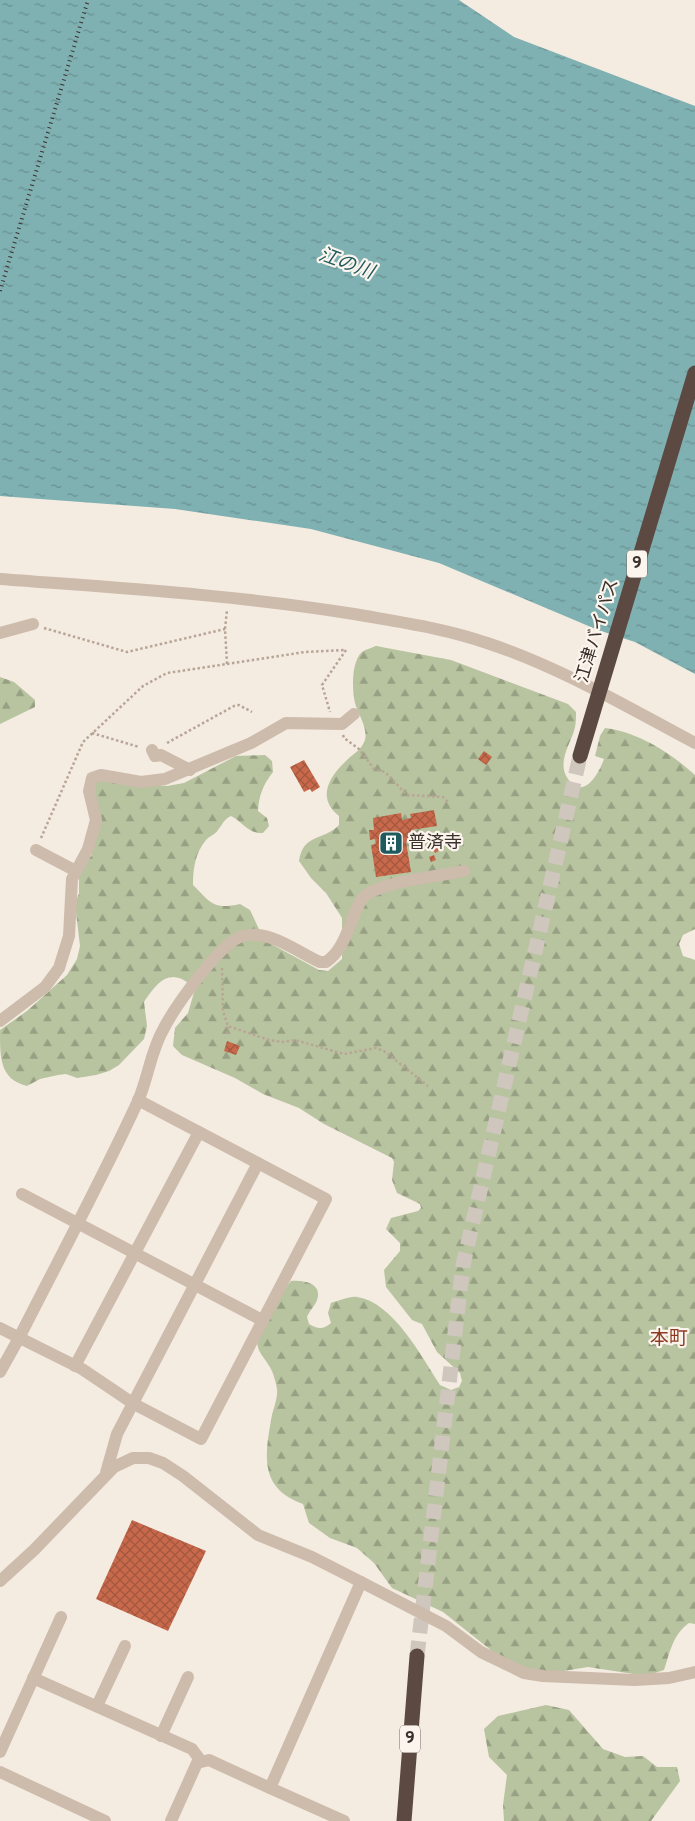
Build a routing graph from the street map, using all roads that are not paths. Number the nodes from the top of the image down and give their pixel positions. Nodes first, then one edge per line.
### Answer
1 (695, 373) edge
2 (678, 430) junction
3 (0, 579) edge
4 (34, 624) road end
5 (0, 633) edge
6 (596, 690) junction
7 (354, 714) dead end
8 (695, 743) edge
9 (152, 750) road end
10 (580, 756) tunnel mouth
11 (190, 770) junction
12 (36, 850) road end
13 (74, 870) junction
14 (464, 871) dead end
15 (0, 1021) edge
16 (138, 1100) junction
17 (199, 1132) junction
18 (258, 1163) junction
19 (22, 1194) dead end
20 (77, 1223) junction
21 (135, 1253) junction
22 (196, 1285) junction
23 (262, 1320) junction
24 (0, 1328) edge
25 (19, 1338) junction
26 (75, 1366) junction
27 (0, 1372) edge
28 (134, 1404) junction
29 (106, 1473) junction
30 (0, 1581) edge
31 (361, 1582) junction
32 (61, 1617) dead end
33 (125, 1646) dead end
34 (417, 1656) tunnel mouth
35 (695, 1672) edge
36 (188, 1676) dead end
37 (33, 1678) junction
38 (97, 1706) junction
39 (161, 1736) junction
40 (0, 1752) edge
41 (201, 1761) junction
42 (0, 1772) edge
43 (270, 1788) junction
44 (106, 1821) edge
45 (171, 1821) edge
46 (344, 1821) edge
47 (404, 1821) edge

1 - 2 highway, 江津バイパス / 9, bridge
2 - 6 street, bridge
2 - 10 highway, 江津バイパス / 9, bridge
3 - 6 street
4 - 5 street
6 - 8 street
7 - 11 street
9 - 11 street
11 - 13 street
12 - 13 street
13 - 15 street
14 - 16 street
16 - 17 street
16 - 20 street
17 - 18 street
17 - 21 street
18 - 22 street
18 - 23 street
19 - 20 street
20 - 21 street
20 - 25 street
21 - 22 street
21 - 26 street
22 - 23 street
22 - 28 street
23 - 28 street
24 - 25 street
25 - 26 street
25 - 27 street
26 - 28 street
28 - 29 street
29 - 30 street
29 - 31 street
31 - 35 street
31 - 43 street
32 - 37 street
33 - 38 street
34 - 47 highway, 9
36 - 39 street
37 - 38 street
37 - 40 street
38 - 39 street
39 - 41 street
41 - 43 street
41 - 45 street
42 - 44 street
43 - 46 street

